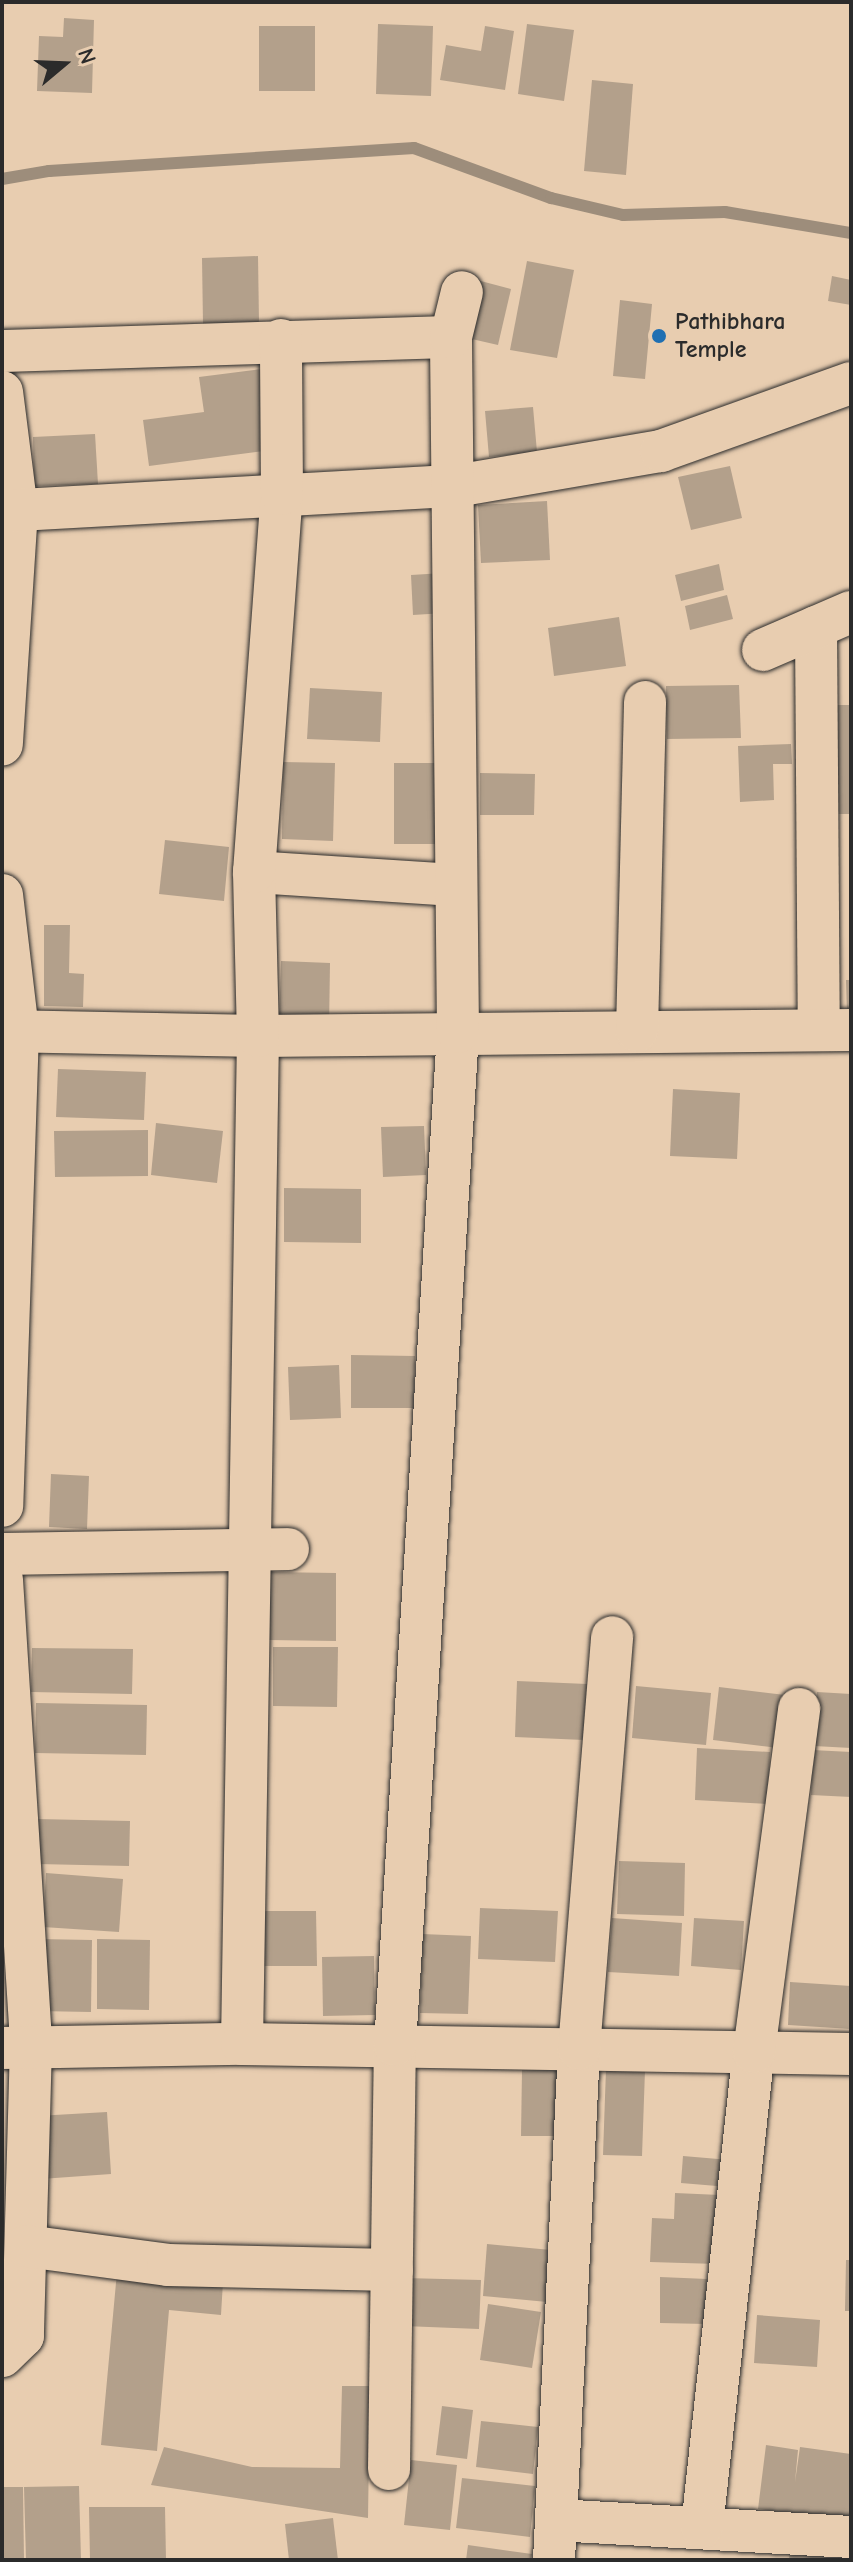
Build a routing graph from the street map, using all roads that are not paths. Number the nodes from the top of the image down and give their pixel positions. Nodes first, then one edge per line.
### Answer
1 (462, 292) dead end
2 (451, 337) junction
3 (281, 340) junction
4 (2, 351) edge
5 (851, 383) edge
6 (2, 392) edge
7 (456, 486) junction
8 (282, 494) junction
9 (9, 510) edge
10 (834, 620) edge
11 (763, 650) dead end
12 (645, 702) dead end
13 (2, 745) edge
14 (254, 872) junction
15 (453, 885) junction
16 (2, 895) edge
17 (835, 1030) edge
18 (10, 1031) edge
19 (637, 1031) junction
20 (458, 1032) junction
21 (258, 1036) junction
22 (2, 1506) edge
23 (268, 1550) junction
24 (2, 1554) edge
25 (2, 1580) edge
26 (612, 1637) dead end
27 (799, 1709) dead end
28 (242, 2044) junction
29 (395, 2045) junction
30 (17, 2047) edge
31 (579, 2049) junction
32 (754, 2052) junction
33 (851, 2054) edge
34 (26, 2246) junction
35 (392, 2270) junction
36 (2, 2356) edge
37 (389, 2469) dead end
38 (702, 2527) junction
39 (851, 2537) edge
40 (555, 2540) edge

1 - 2 street
2 - 3 street
2 - 7 street
3 - 4 street
3 - 8 street
5 - 7 street
6 - 9 street
7 - 8 street
7 - 15 street
8 - 9 street
8 - 14 street
9 - 13 street
10 - 11 street
10 - 17 street
12 - 19 street
14 - 15 street
14 - 21 street
15 - 20 street
16 - 18 street
17 - 19 street
18 - 21 street
18 - 22 street
19 - 20 street
20 - 21 street
20 - 29 street
21 - 23 street
23 - 24 street
23 - 28 street
25 - 30 street
26 - 31 street
27 - 32 street
28 - 29 street
28 - 30 street
29 - 31 street
29 - 35 street
30 - 34 street
31 - 32 street
31 - 40 street
32 - 33 street
32 - 38 street
34 - 35 street
34 - 36 street
35 - 37 street
38 - 39 street
38 - 40 street

